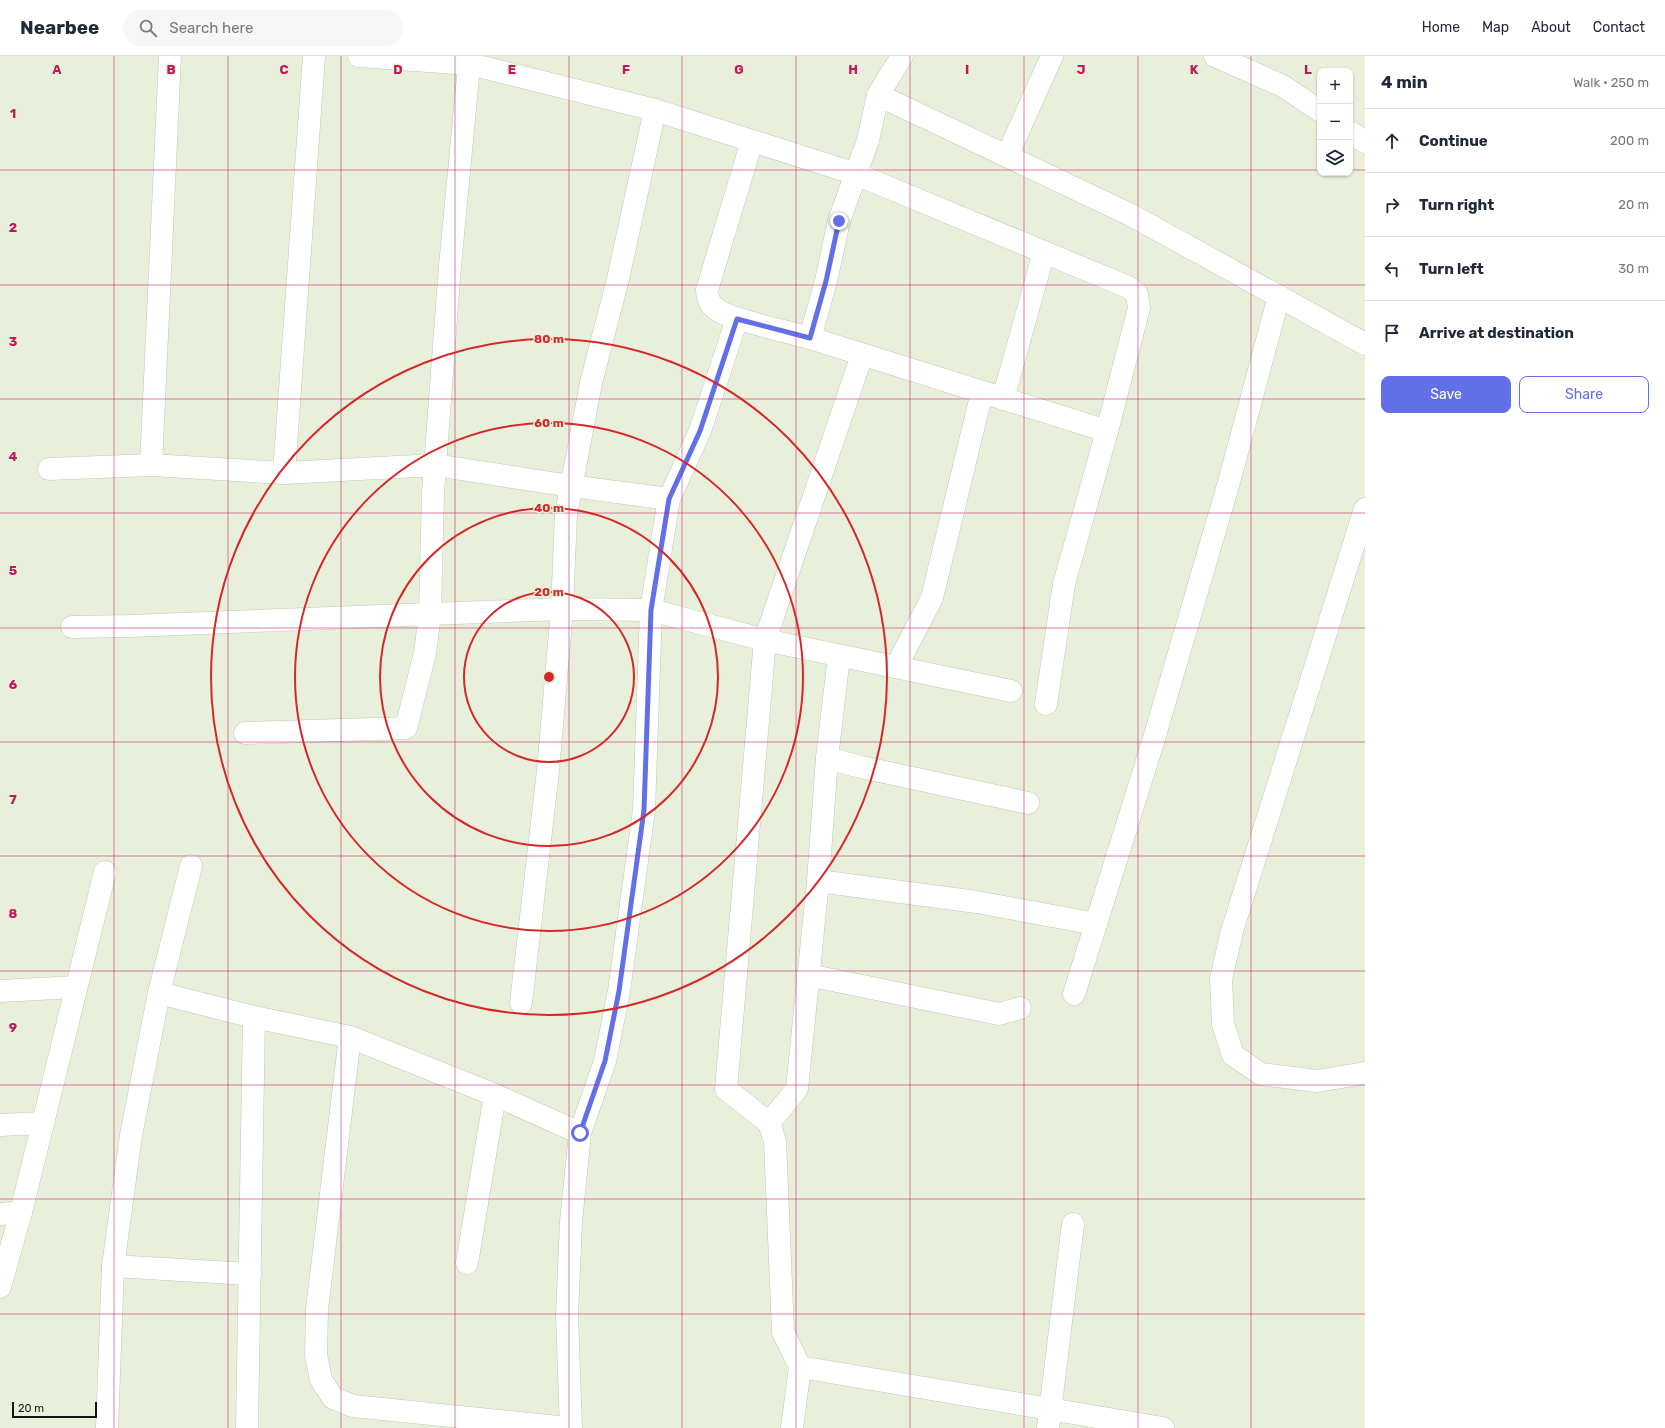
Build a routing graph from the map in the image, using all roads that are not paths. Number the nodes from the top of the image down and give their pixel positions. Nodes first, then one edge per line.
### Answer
1 (170, 56) edge
2 (314, 56) edge
3 (359, 56) edge
4 (902, 56) edge
5 (1052, 56) edge
6 (1215, 56) edge
7 (470, 60) edge
8 (878, 95) junction
9 (1317, 109) edge
10 (655, 110) junction
11 (1353, 134) edge
12 (752, 140) junction
13 (1365, 142) edge
14 (1007, 156) junction
15 (856, 174) junction
16 (1044, 252) junction
17 (1279, 296) junction
18 (737, 319) junction
19 (810, 338) junction
20 (1365, 344) edge
21 (862, 355) junction
22 (982, 392) junction
23 (1003, 399) junction
24 (1107, 431) junction
25 (151, 465) junction
26 (435, 465) junction
27 (48, 469) dead end
28 (284, 474) junction
29 (571, 486) junction
30 (669, 499) junction
31 (1365, 510) edge
32 (562, 609) junction
33 (651, 610) junction
34 (430, 614) junction
35 (72, 627) dead end
36 (766, 640) junction
37 (840, 656) junction
38 (896, 667) junction
39 (1010, 691) dead end
40 (1046, 704) dead end
41 (246, 733) dead end
42 (827, 758) junction
43 (1028, 803) dead end
44 (191, 866) dead end
45 (105, 872) dead end
46 (818, 881) junction
47 (1096, 924) junction
48 (808, 975) junction
49 (76, 987) junction
50 (0, 990) edge
51 (159, 993) junction
52 (1074, 994) dead end
53 (521, 1003) dead end
54 (1020, 1008) dead end
55 (254, 1017) junction
56 (350, 1037) junction
57 (1365, 1073) edge
58 (496, 1095) junction
59 (769, 1122) junction
60 (43, 1123) junction
61 (0, 1125) edge
62 (580, 1133) junction
63 (10, 1213) edge
64 (1073, 1224) dead end
65 (467, 1263) dead end
66 (113, 1266) junction
67 (250, 1274) junction
68 (0, 1287) edge
69 (800, 1367) junction
70 (1049, 1418) edge
71 (107, 1428) edge
72 (247, 1428) edge
73 (568, 1428) edge
74 (571, 1428) edge
75 (792, 1428) edge
76 (1164, 1428) edge

1 - 25 street
2 - 28 street
3 - 7 street
4 - 8 street
5 - 14 street
6 - 9 street
7 - 10 street
7 - 26 street
8 - 14 street
8 - 15 street
10 - 12 street
10 - 29 street
11 - 13 street
12 - 15 street
12 - 18 street
14 - 17 street
15 - 16 street
15 - 19 street
16 - 23 street
16 - 24 street
17 - 20 street
17 - 47 street
18 - 19 street
18 - 30 street
19 - 21 street
21 - 22 street
21 - 36 street
22 - 23 street
22 - 38 street
23 - 24 street
24 - 40 street
25 - 27 street
25 - 28 street
26 - 28 street
26 - 29 street
26 - 34 street
29 - 30 street
29 - 32 street
30 - 33 street
31 - 57 street
32 - 33 street
32 - 34 street
32 - 53 street
33 - 36 street
33 - 62 street
34 - 35 street
34 - 41 street
36 - 37 street
36 - 59 street
37 - 38 street
37 - 42 street
38 - 39 street
42 - 43 street
42 - 46 street
44 - 51 street
45 - 49 street
46 - 47 street
46 - 48 street
47 - 52 street
48 - 54 street
48 - 59 street
49 - 50 street
49 - 60 street
51 - 55 street
51 - 66 street
55 - 56 street
55 - 67 street
56 - 58 street
56 - 73 street
58 - 62 street
58 - 65 street
59 - 69 street
60 - 61 street
60 - 63 street
62 - 74 street
63 - 68 street
64 - 70 street
66 - 67 street
66 - 71 street
67 - 72 street
69 - 70 street
69 - 75 street
70 - 76 street

